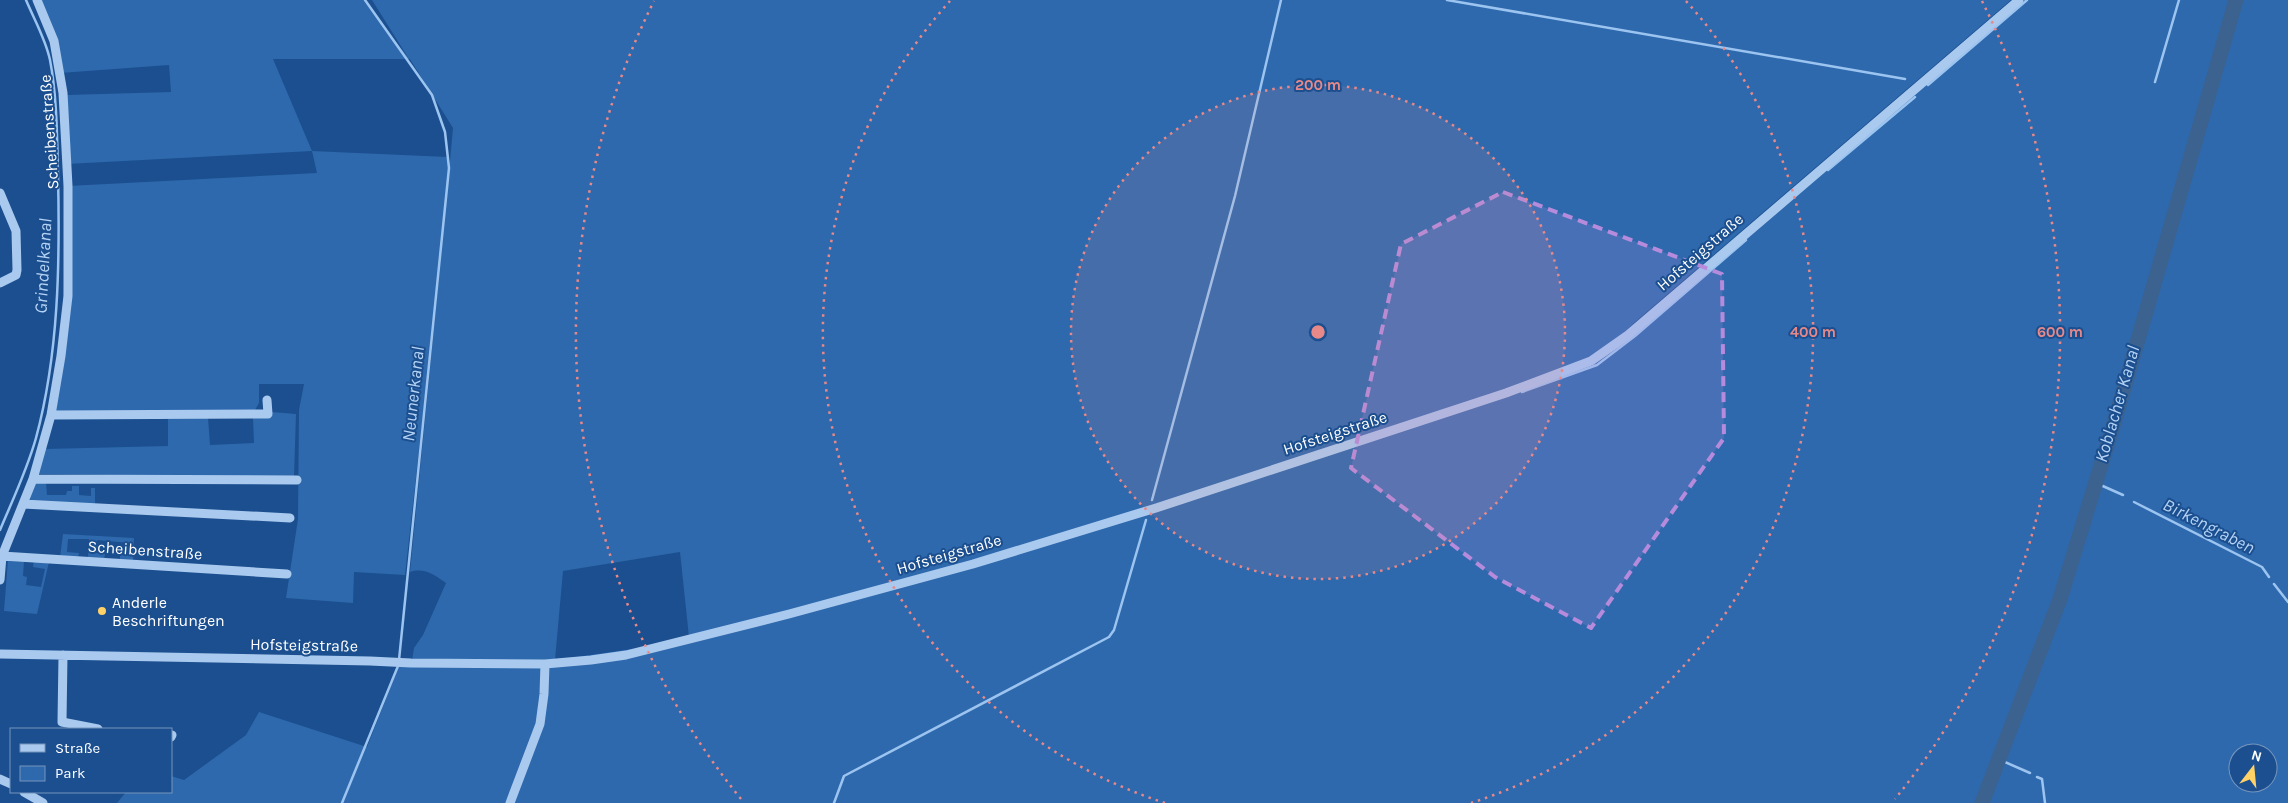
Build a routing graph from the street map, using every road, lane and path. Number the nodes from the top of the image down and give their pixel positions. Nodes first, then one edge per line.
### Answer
1 (37, 0) edge
2 (2018, 0) edge
3 (0, 193) edge
4 (0, 283) edge
5 (267, 400) dead end
6 (51, 415) junction
7 (33, 479) junction
8 (297, 480) dead end
9 (23, 504) junction
10 (290, 518) dead end
11 (2, 556) junction
12 (286, 574) dead end
13 (0, 580) edge
14 (0, 654) edge
15 (62, 655) junction
16 (545, 664) junction
17 (93, 728) edge
18 (26, 793) edge
19 (43, 803) edge
20 (510, 803) edge

1 - 6 street, Scheibenstraße
2 - 16 street, Hofsteigstraße
3 - 4 street
5 - 6 street
6 - 7 street, Scheibenstraße
7 - 8 street
7 - 9 street, Scheibenstraße
9 - 10 street
9 - 11 street, Scheibenstraße
11 - 12 street, Scheibenstraße
11 - 13 street, Scheibenstraße
14 - 15 street, Hofsteigstraße
15 - 16 street, Hofsteigstraße
15 - 17 street
16 - 20 street
18 - 19 street

